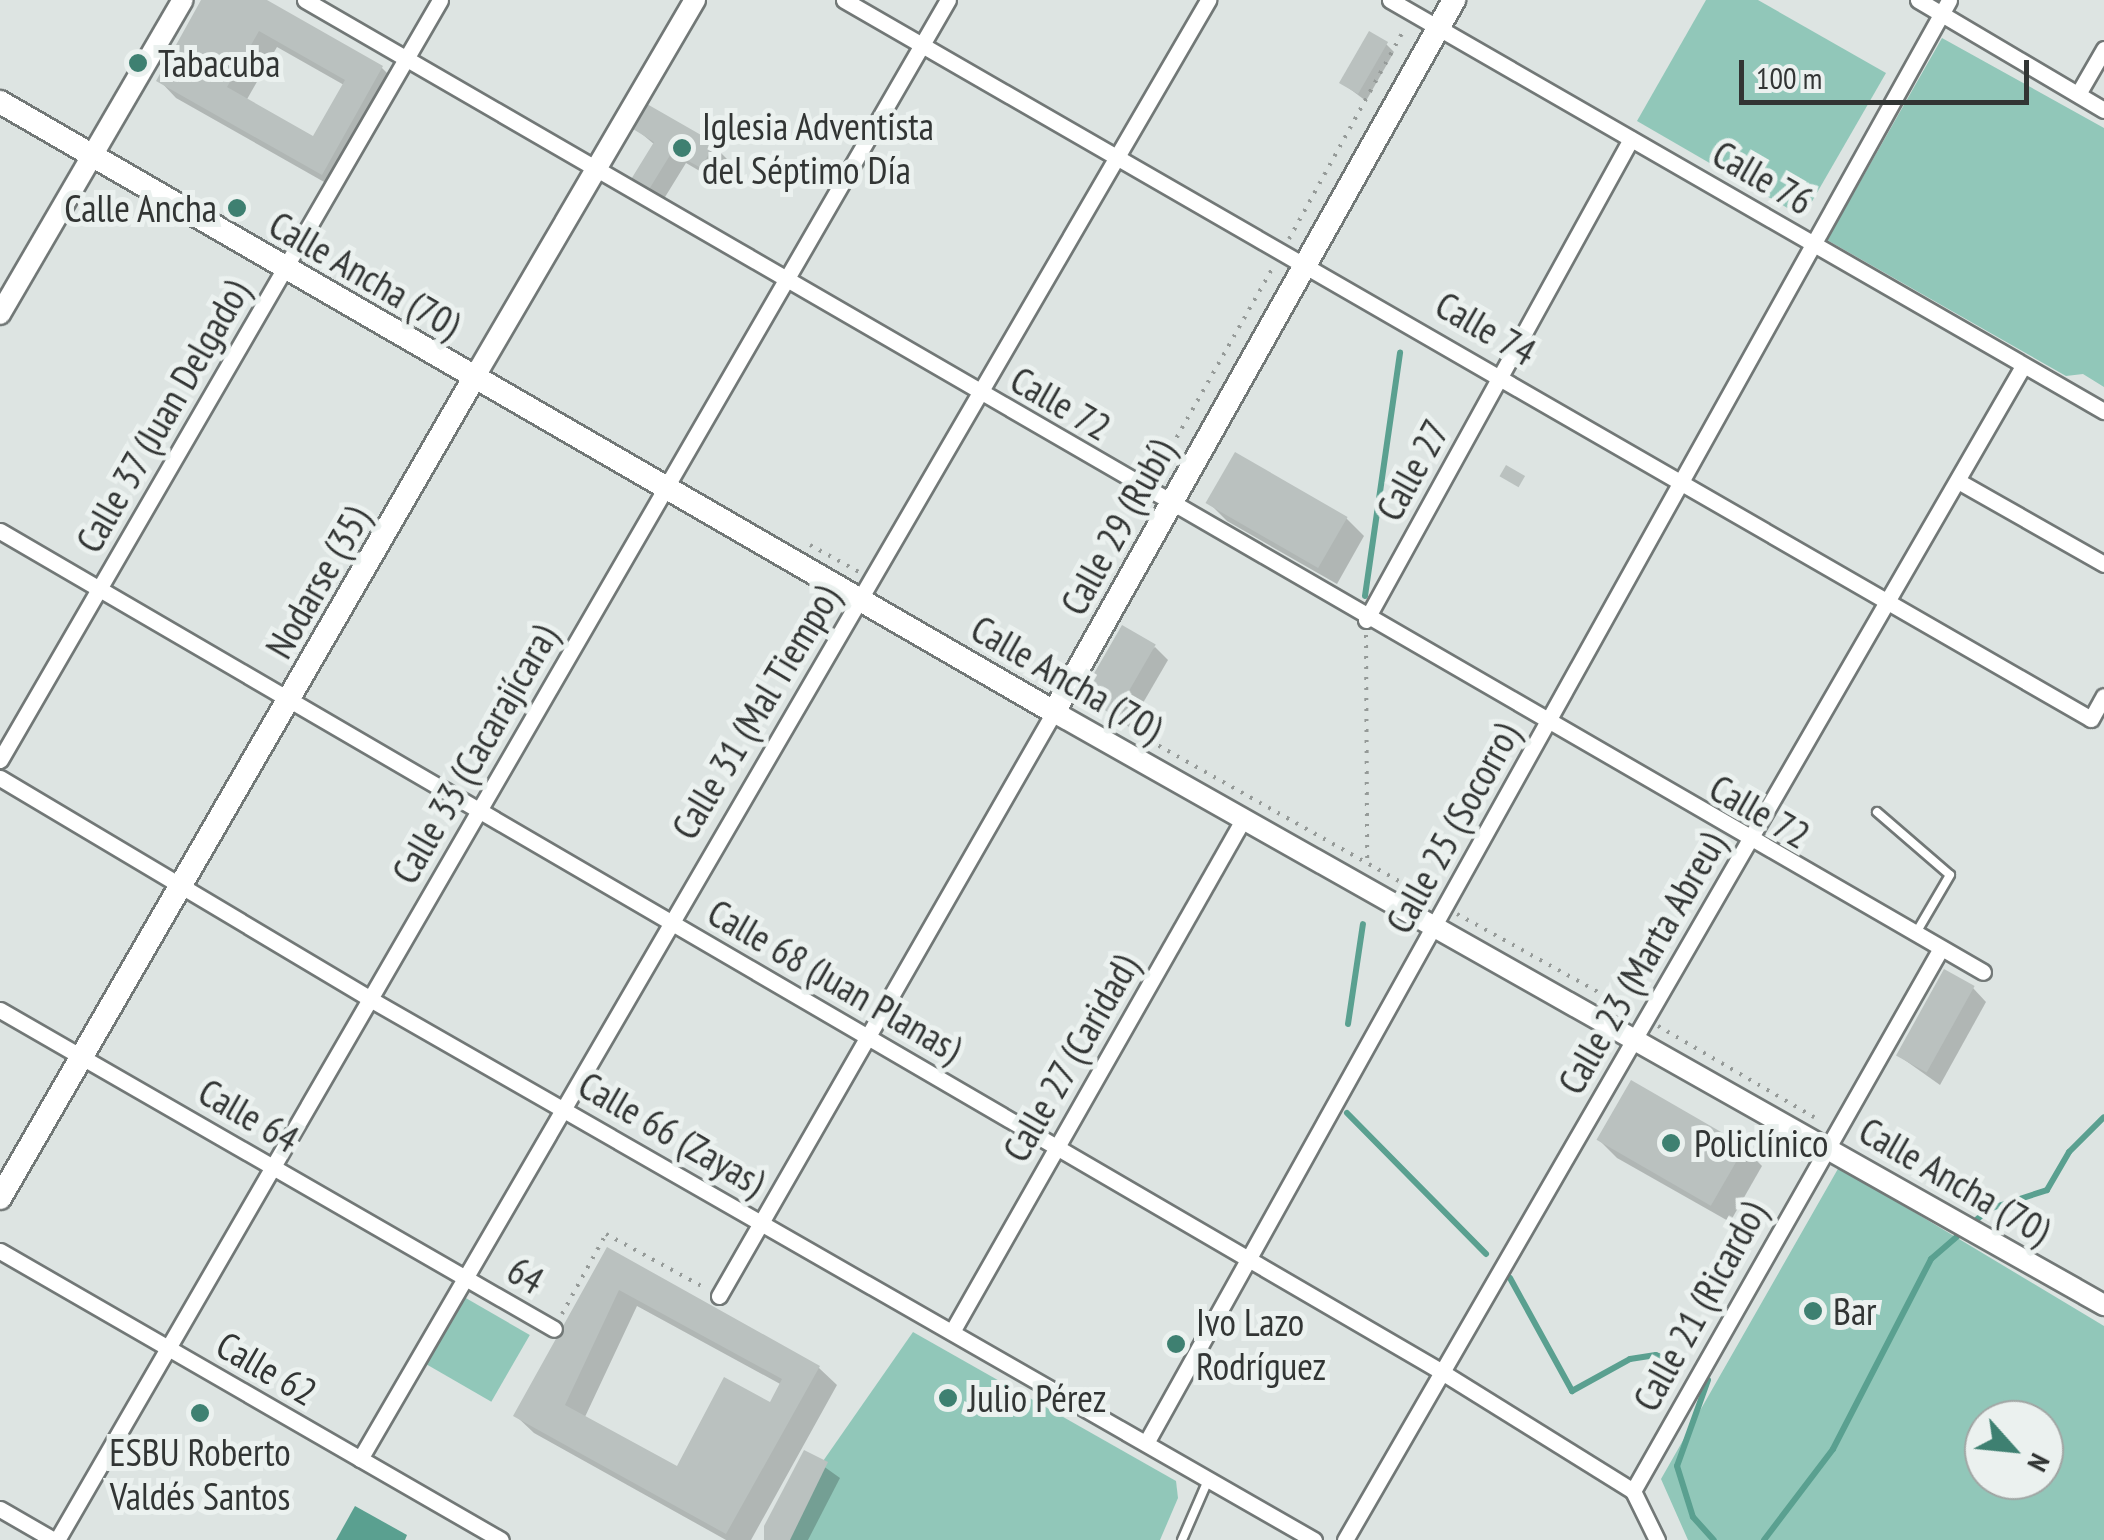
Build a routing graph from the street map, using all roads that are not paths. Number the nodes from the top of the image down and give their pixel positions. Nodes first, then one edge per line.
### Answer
1 (183, 0) edge
2 (306, 0) edge
3 (440, 0) edge
4 (695, 0) edge
5 (844, 0) edge
6 (948, 0) edge
7 (1208, 0) edge
8 (1390, 0) edge
9 (1454, 0) edge
10 (1918, 0) edge
11 (1946, 7) edge
12 (1438, 28) junction
13 (922, 46) junction
14 (2104, 49) edge
15 (407, 58) junction
16 (2078, 94) junction
17 (0, 102) edge
18 (2104, 110) edge
19 (1631, 139) junction
20 (92, 155) junction
21 (1115, 158) junction
22 (596, 170) junction
23 (1814, 244) junction
24 (1306, 262) junction
25 (285, 268) junction
26 (786, 280) junction
27 (0, 314) edge
28 (2023, 366) junction
29 (1502, 374) junction
30 (474, 378) junction
31 (979, 393) junction
32 (2104, 412) edge
33 (1682, 481) junction
34 (1958, 481) junction
35 (666, 487) junction
36 (1170, 505) junction
37 (0, 530) edge
38 (2104, 564) edge
39 (100, 589) junction
40 (860, 599) junction
41 (1889, 601) junction
42 (1366, 620) junction
43 (2104, 696) edge
44 (290, 700) junction
45 (1054, 712) junction
46 (1546, 724) junction
47 (0, 760) edge
48 (0, 778) edge
49 (479, 810) junction
50 (1877, 812) dead end
51 (1244, 818) junction
52 (1749, 842) junction
53 (182, 888) junction
54 (668, 921) junction
55 (1434, 926) junction
56 (1914, 935) junction
57 (1940, 950) junction
58 (1983, 972) dead end
59 (370, 999) junction
60 (0, 1010) edge
61 (868, 1036) junction
62 (1635, 1039) junction
63 (83, 1057) junction
64 (562, 1108) junction
65 (1826, 1146) junction
66 (1057, 1148) junction
67 (273, 1167) junction
68 (0, 1198) edge
69 (762, 1222) junction
70 (0, 1251) edge
71 (1249, 1260) junction
72 (465, 1277) junction
73 (720, 1296) road end
74 (2104, 1305) edge
75 (554, 1329) road end
76 (953, 1330) junction
77 (168, 1348) junction
78 (1442, 1372) junction
79 (1146, 1443) junction
80 (360, 1459) junction
81 (1210, 1478) junction
82 (1633, 1491) junction
83 (0, 1509) edge
84 (56, 1540) edge
85 (501, 1540) edge
86 (1182, 1540) edge
87 (1314, 1540) edge
88 (1345, 1540) edge
89 (1657, 1540) edge

1 - 20 street
2 - 15 street, Calle 72
3 - 15 street, Calle 37 (Juan Delgado)
4 - 22 street, Nodarse (35)
5 - 13 street, Calle 74
6 - 13 street, Calle 33 (Cacarajícara)
7 - 21 street, Calle 31 (Mal Tiempo)
8 - 12 street, Calle 76
9 - 12 main road, Calle 29 (Rubí)
10 - 11 street
11 - 16 street
11 - 23 street, Calle 25 (Socorro)
12 - 19 street, Calle 76
12 - 24 main road, Calle 29 (Rubí)
13 - 21 street, Calle 74
13 - 26 street, Calle 33 (Cacarajícara)
14 - 16 street
15 - 22 street, Calle 72
15 - 25 street, Calle 37 (Juan Delgado)
16 - 18 street
17 - 20 main road, Calle Ancha (70)
19 - 23 street, Calle 76
19 - 29 street, Calle 27
20 - 25 main road, Calle Ancha (70)
20 - 27 street
21 - 24 street, Calle 74
21 - 31 street, Calle 31 (Mal Tiempo)
22 - 26 street, Calle 72
22 - 30 street, Nodarse (35)
23 - 28 street, Calle 76
23 - 33 street, Calle 25 (Socorro)
24 - 29 street, Calle 74
24 - 36 main road, Calle 29 (Rubí)
25 - 30 main road, Calle Ancha (70)
25 - 39 street, Calle 37 (Juan Delgado)
26 - 31 street, Calle 72
26 - 35 street, Calle 33 (Cacarajícara)
28 - 32 street, Calle 76
28 - 34 street, Calle 23 (Marta Abreu)
29 - 33 street, Calle 74
29 - 42 street, Calle 27
30 - 35 main road, Calle Ancha (70)
30 - 44 main road, Nodarse (35)
31 - 36 street, Calle 72
31 - 40 street, Calle 31 (Mal Tiempo)
33 - 41 street, Calle 74
33 - 46 street, Calle 25 (Socorro)
34 - 38 street
34 - 41 street, Calle 23 (Marta Abreu)
35 - 40 main road, Calle Ancha (70)
35 - 49 street, Calle 33 (Cacarajícara)
36 - 42 street, Calle 72
36 - 45 main road, Calle 29 (Rubí)
37 - 39 street, Calle 68 (Juan Planas)
39 - 44 street, Calle 68 (Juan Planas)
39 - 47 street, Calle 37 (Juan Delgado)
40 - 45 main road, Calle Ancha (70)
40 - 54 street, Calle 31 (Mal Tiempo)
41 - 43 street, Calle 74
41 - 52 street, Calle 23 (Marta Abreu)
42 - 46 street, Calle 72
44 - 49 street, Calle 68 (Juan Planas)
44 - 53 main road, Nodarse (35)
45 - 51 street, Calle Ancha (70)
45 - 61 street, Calle 29 (Rubí)
46 - 52 street, Calle 72
46 - 55 street, Calle 25 (Socorro)
48 - 53 street, Calle 66 (Zayas)
49 - 54 street, Calle 68 (Juan Planas)
49 - 59 street, Calle 33 (Cacarajícara)
50 - 56 lane
51 - 55 street, Calle Ancha (70)
51 - 66 street, Calle 27 (Caridad)
52 - 56 street, Calle 72
52 - 62 street, Calle 23 (Marta Abreu)
53 - 59 street, Calle 66 (Zayas)
53 - 63 main road, Nodarse (35)
54 - 61 street, Calle 68 (Juan Planas)
54 - 64 street, Calle 31 (Mal Tiempo)
55 - 62 street, Calle Ancha (70)
55 - 71 street, Calle 25 (Socorro)
56 - 57 street, Calle 72
57 - 58 street, Calle 72
57 - 65 street, Calle 21 (Ricardo)
59 - 64 street, Calle 66 (Zayas)
59 - 67 street, Calle 33 (Cacarajícara)
60 - 63 street, Calle 64
61 - 66 street, Calle 68 (Juan Planas)
61 - 69 street, Calle 29 (Rubí)
62 - 65 street, Calle Ancha (70)
62 - 78 street, Calle 23 (Marta Abreu)
63 - 67 street, Calle 64
63 - 68 main road, Nodarse (35)
64 - 69 street, Calle 66 (Zayas)
64 - 72 street, Calle 31 (Mal Tiempo)
65 - 74 street, Calle Ancha (70)
65 - 82 street, Calle 21 (Ricardo)
66 - 71 street, Calle 68 (Juan Planas)
66 - 76 street, Calle 27 (Caridad)
67 - 72 street, Calle 64
67 - 77 street, Calle 33 (Cacarajícara)
69 - 73 street, Calle 29 (Rubí)
69 - 76 street, Calle 66 (Zayas)
70 - 77 street, Calle 62
71 - 78 street, Calle 68 (Juan Planas)
71 - 79 street, Calle 25 (Socorro)
72 - 75 street, 64
72 - 80 street, Calle 31 (Mal Tiempo)
76 - 79 street, Calle 66 (Zayas)
77 - 80 street, Calle 62
77 - 84 street, Calle 33 (Cacarajícara)
78 - 82 street, Calle 68 (Juan Planas)
78 - 88 street, Calle 23 (Marta Abreu)
79 - 81 street, Calle 66 (Zayas)
80 - 85 street, Calle 62
81 - 86 lane
81 - 87 street, Calle 66 (Zayas)
82 - 89 street
83 - 84 street

